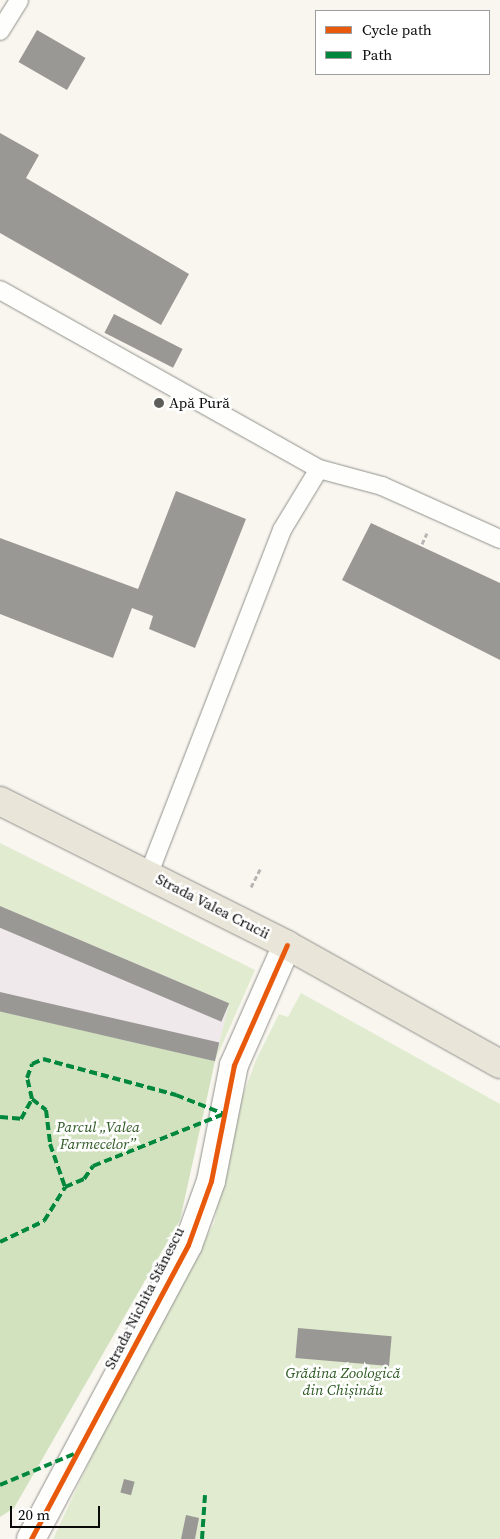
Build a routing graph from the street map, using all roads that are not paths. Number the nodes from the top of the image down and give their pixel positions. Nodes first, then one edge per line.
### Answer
1 (19, 0) edge
2 (0, 31) edge
3 (0, 290) edge
4 (319, 469) junction
5 (500, 539) edge
6 (0, 802) edge
7 (149, 873) junction
8 (287, 945) junction
9 (500, 1064) edge
10 (31, 1539) edge

1 - 2 lane
3 - 4 lane
4 - 5 lane
4 - 7 lane
6 - 7 main road, Strada Valea Crucii
7 - 8 main road, Strada Valea Crucii
8 - 9 main road, Strada Valea Crucii
8 - 10 street, Strada Nichita Stănescu

